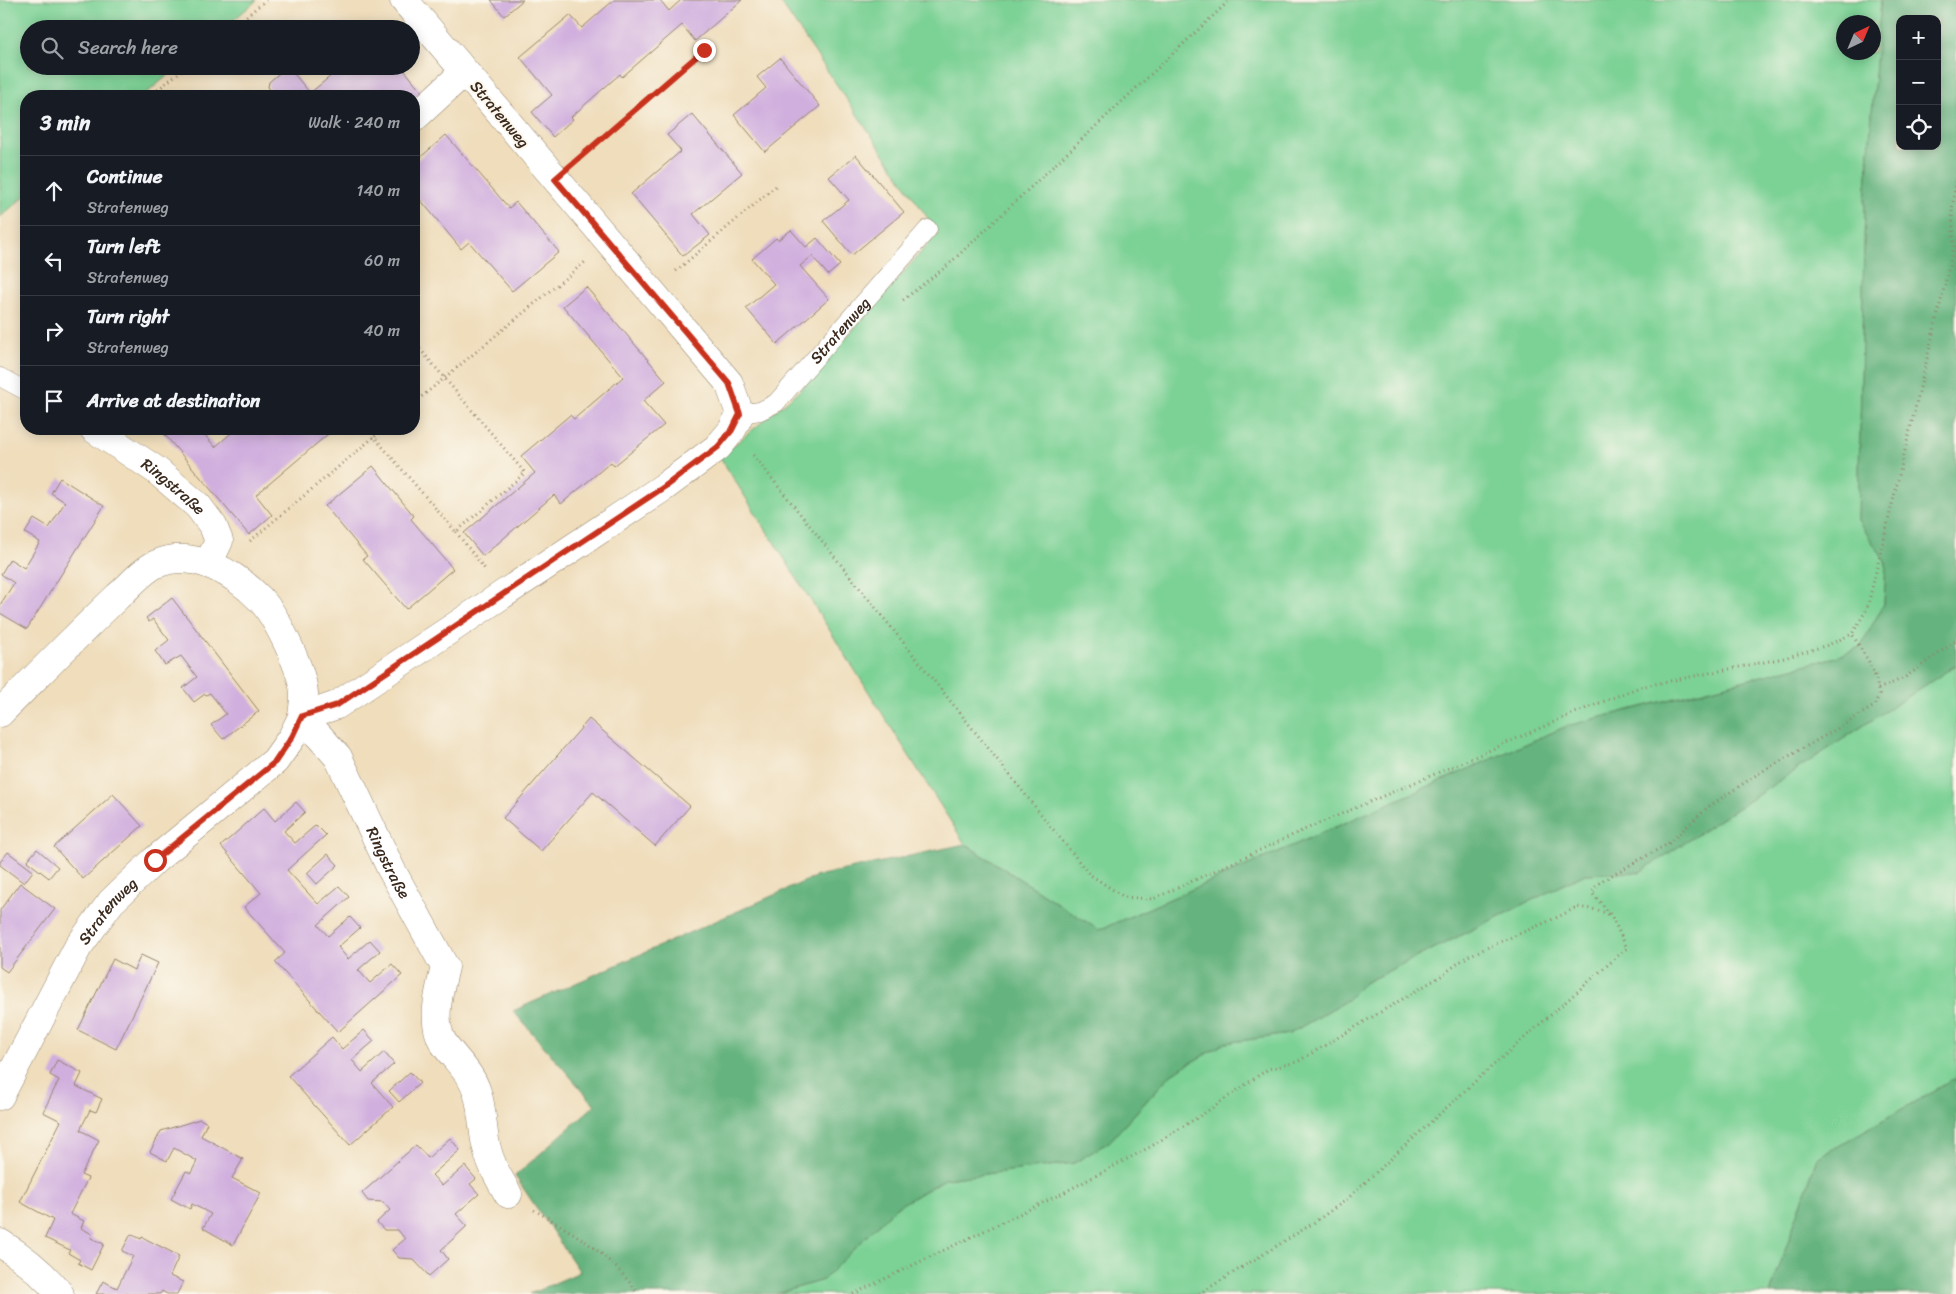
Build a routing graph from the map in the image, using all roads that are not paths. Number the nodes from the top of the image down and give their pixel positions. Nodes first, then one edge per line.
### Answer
1 (404, 0) edge
2 (464, 72) junction
3 (420, 112) edge
4 (928, 229) dead end
5 (0, 377) edge
6 (20, 388) edge
7 (736, 422) junction
8 (103, 435) edge
9 (218, 569) junction
10 (0, 714) edge
11 (302, 716) junction
12 (0, 1096) edge
13 (508, 1194) road end
14 (0, 1243) edge
15 (60, 1294) edge

1 - 2 street, Stratenweg
2 - 3 street, Stratenweg
2 - 7 street, Stratenweg
4 - 7 lane, Stratenweg
5 - 6 lane
7 - 11 street
8 - 9 street, Ringstraße
9 - 10 street
9 - 11 street
11 - 12 street, Stratenweg
11 - 13 street, Ringstraße
14 - 15 street

